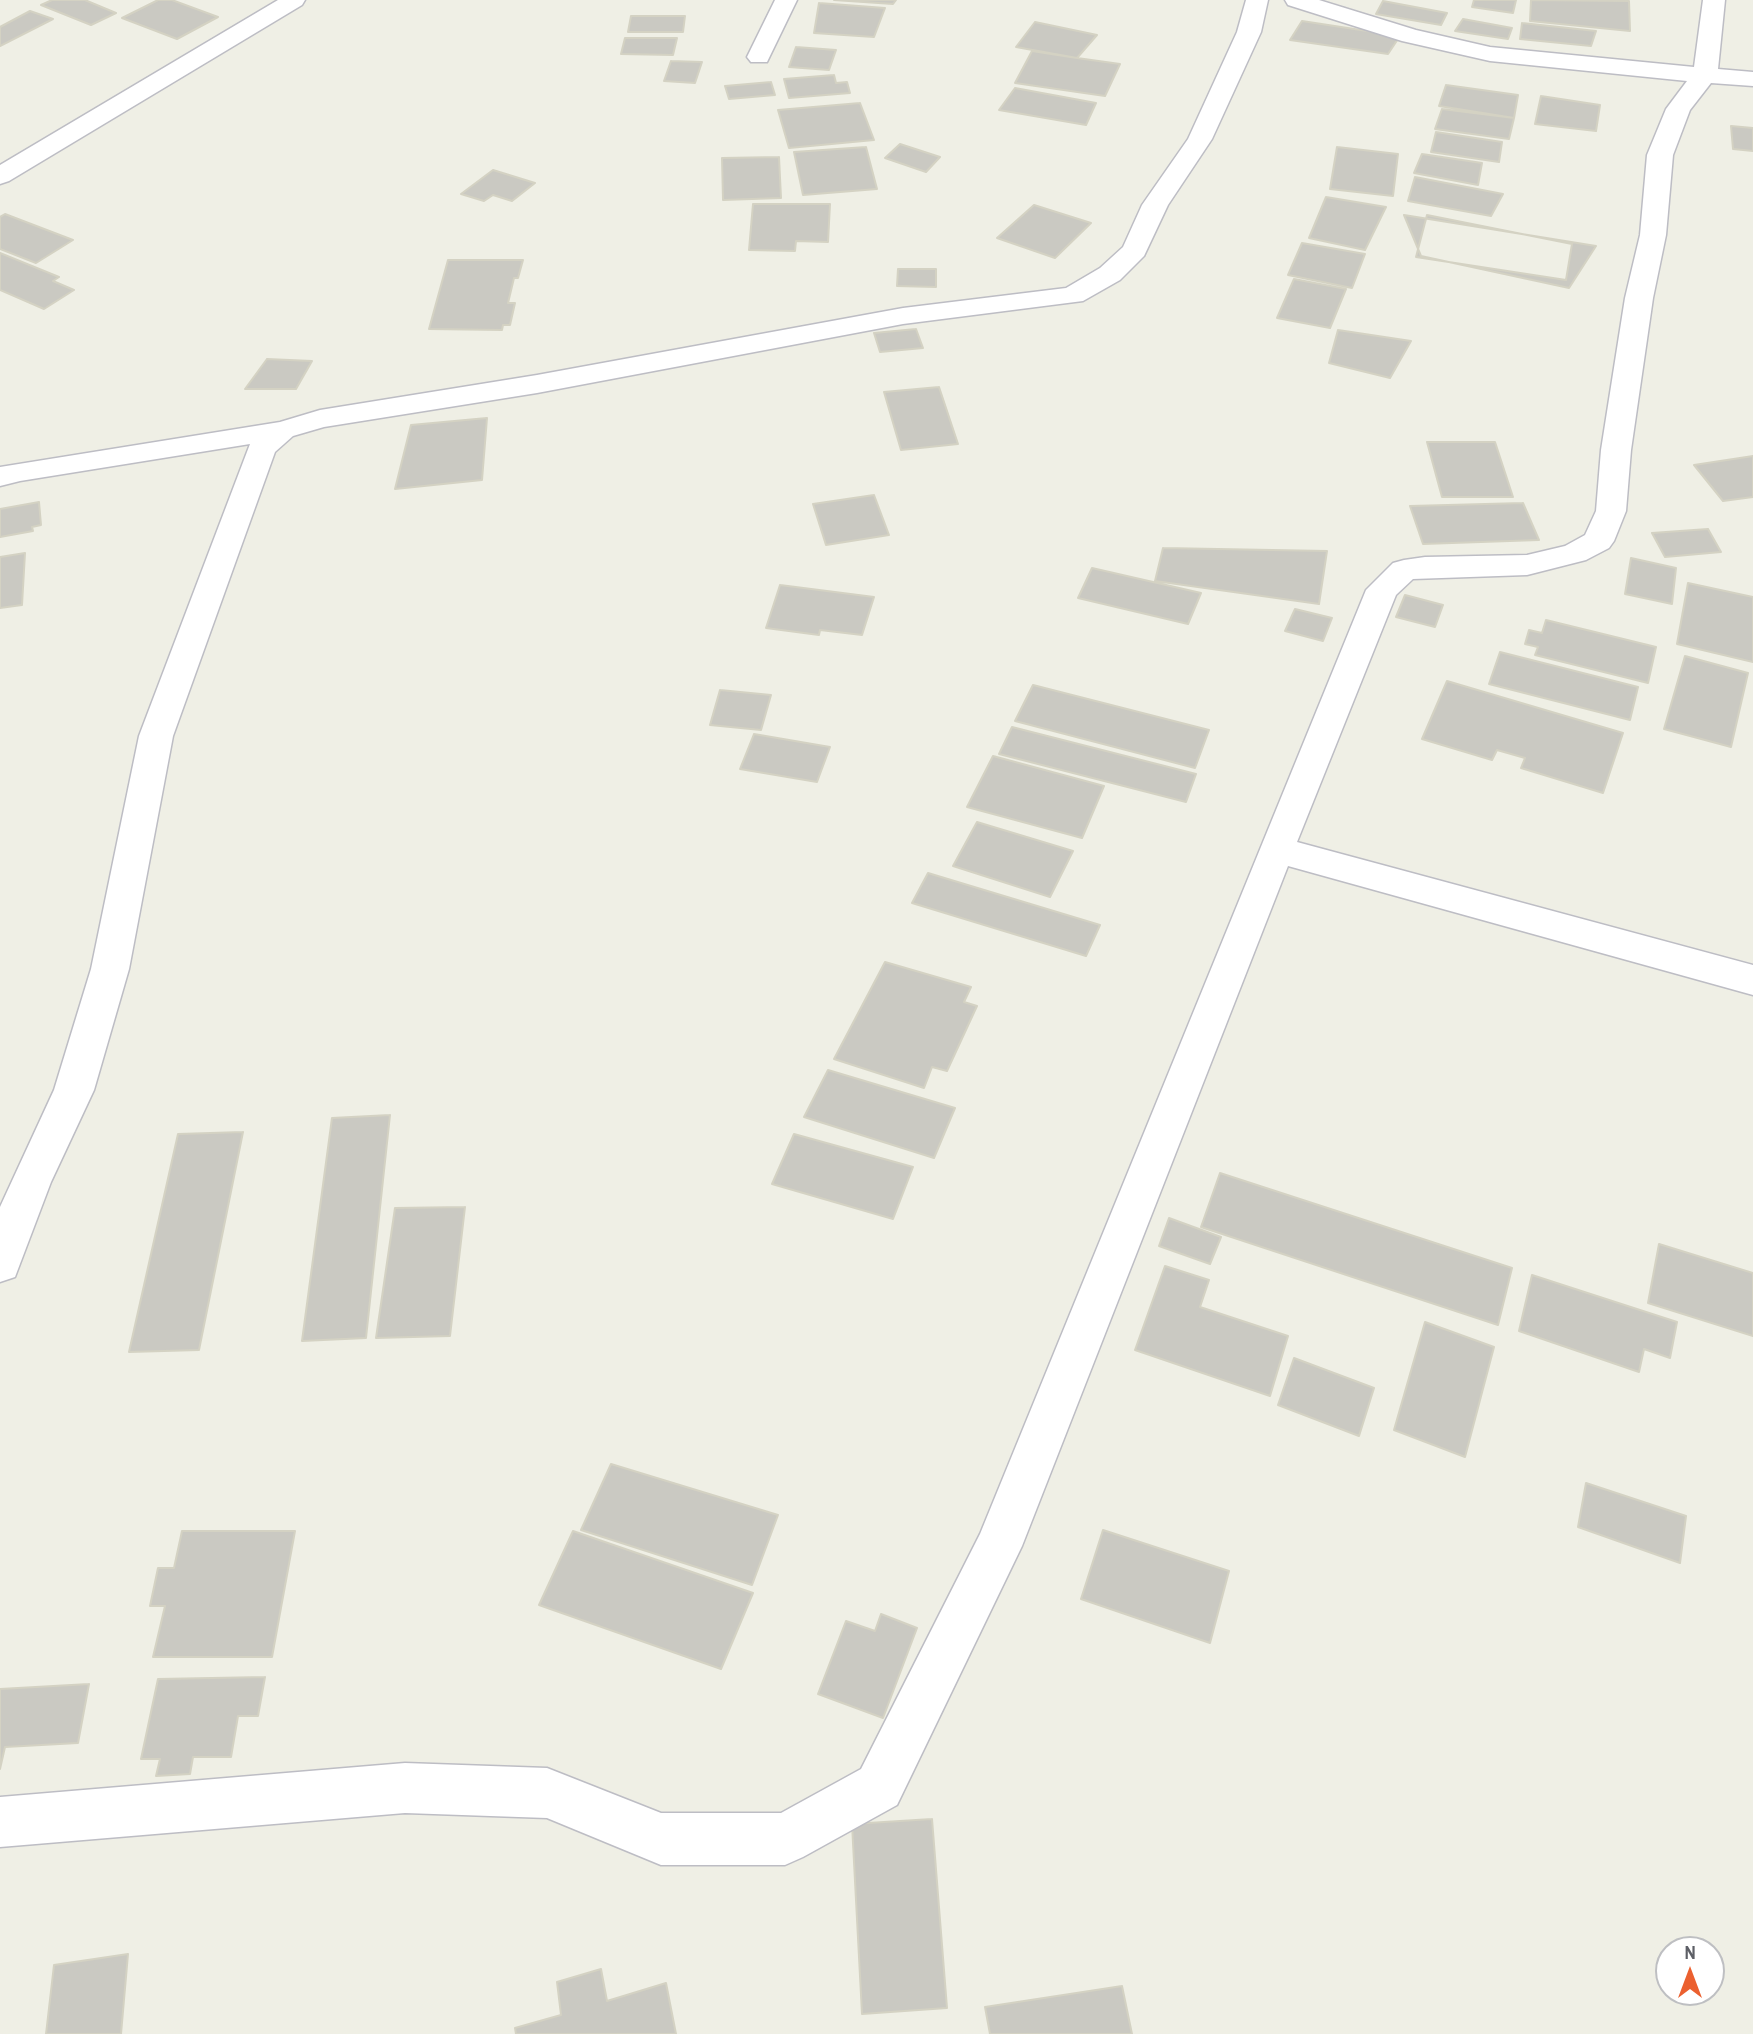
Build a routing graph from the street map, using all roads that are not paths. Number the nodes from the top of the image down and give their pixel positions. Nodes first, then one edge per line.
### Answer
1 (293, 0) edge
2 (786, 0) edge
3 (1257, 0) edge
4 (1296, 0) edge
5 (1714, 0) edge
6 (759, 57) dead end
7 (1705, 74) junction
8 (1753, 79) edge
9 (0, 176) edge
10 (283, 430) junction
11 (0, 477) edge
12 (1276, 850) junction
13 (1753, 979) edge
14 (0, 1264) edge
15 (0, 1822) edge

1 - 9 street
2 - 6 street
3 - 10 street
4 - 7 street
5 - 7 street
7 - 8 street
7 - 12 street
10 - 11 street
10 - 14 street
12 - 13 street
12 - 15 street

